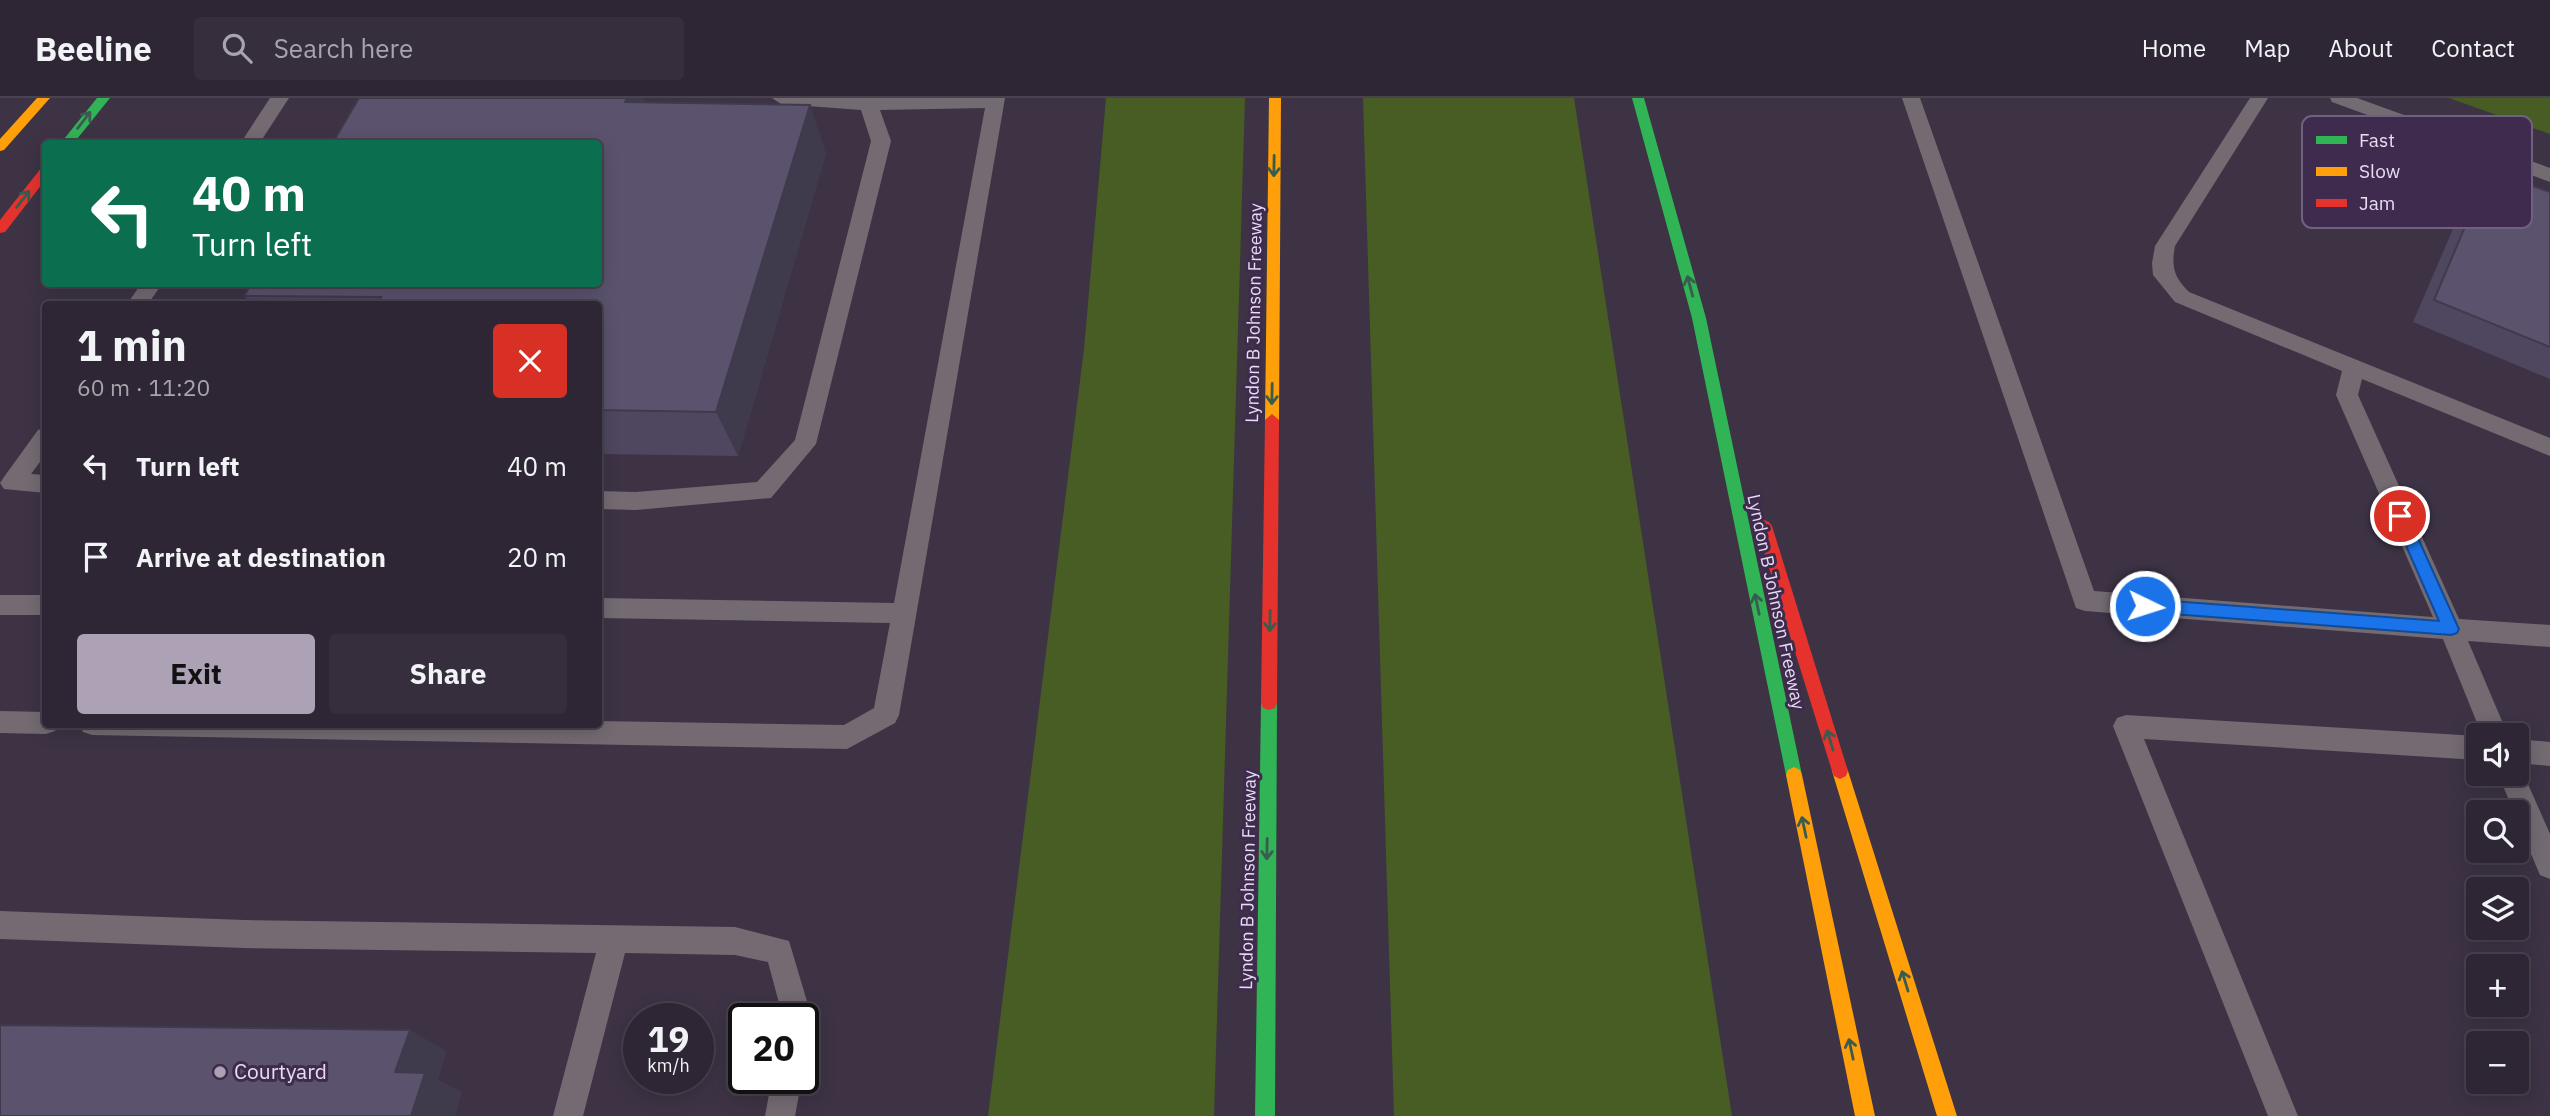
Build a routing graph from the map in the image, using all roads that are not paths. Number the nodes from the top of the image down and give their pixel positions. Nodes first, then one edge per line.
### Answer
1 (44, 98) edge
2 (104, 98) edge
3 (280, 98) edge
4 (780, 98) edge
5 (1275, 98) edge
6 (1638, 98) edge
7 (1911, 98) edge
8 (2259, 98) edge
9 (2339, 98) edge
10 (996, 100) edge
11 (868, 104) junction
12 (2388, 116) edge
13 (69, 140) edge
14 (252, 140) edge
15 (0, 147) edge
16 (2532, 168) edge
17 (42, 175) edge
18 (2550, 175) edge
19 (0, 229) edge
20 (1699, 318) junction
21 (2354, 367) junction
22 (42, 441) edge
23 (2550, 447) edge
24 (42, 485) edge
25 (4, 490) edge
26 (602, 500) edge
27 (0, 605) edge
28 (42, 605) edge
29 (602, 608) edge
30 (903, 613) junction
31 (2451, 629) junction
32 (2550, 636) edge
33 (0, 722) edge
34 (42, 723) edge
35 (2490, 723) edge
36 (363, 728) edge
37 (2466, 747) edge
38 (2529, 752) edge
39 (2550, 754) edge
40 (2516, 786) edge
41 (2550, 866) edge
42 (0, 925) edge
43 (614, 940) junction
44 (793, 1003) edge
45 (784, 1094) edge
46 (568, 1116) edge
47 (780, 1116) edge
48 (1265, 1116) edge
49 (1865, 1116) edge
50 (1947, 1116) edge
51 (2283, 1116) edge

1 - 15 main road
13 -> 2 main road
3 - 14 lane
4 - 11 lane
5 -> 48 main road, Lyndon B Johnson Freeway
20 -> 6 main road, Lyndon B Johnson Freeway
7 - 31 lane
8 - 21 lane
9 - 12 lane
10 - 11 lane
10 - 30 lane
11 - 26 lane
16 - 18 lane
19 -> 17 main road
49 -> 20 main road, Lyndon B Johnson Freeway
50 -> 20 main road
21 - 23 lane
21 - 31 lane
22 - 25 lane
24 - 25 lane
27 - 28 lane
29 - 30 lane
30 - 36 lane
31 - 32 lane
31 - 35 lane
33 - 34 lane
37 - 51 lane
38 - 39 lane
40 - 41 lane
42 - 43 lane
43 - 44 lane
43 - 46 lane
45 - 47 lane

